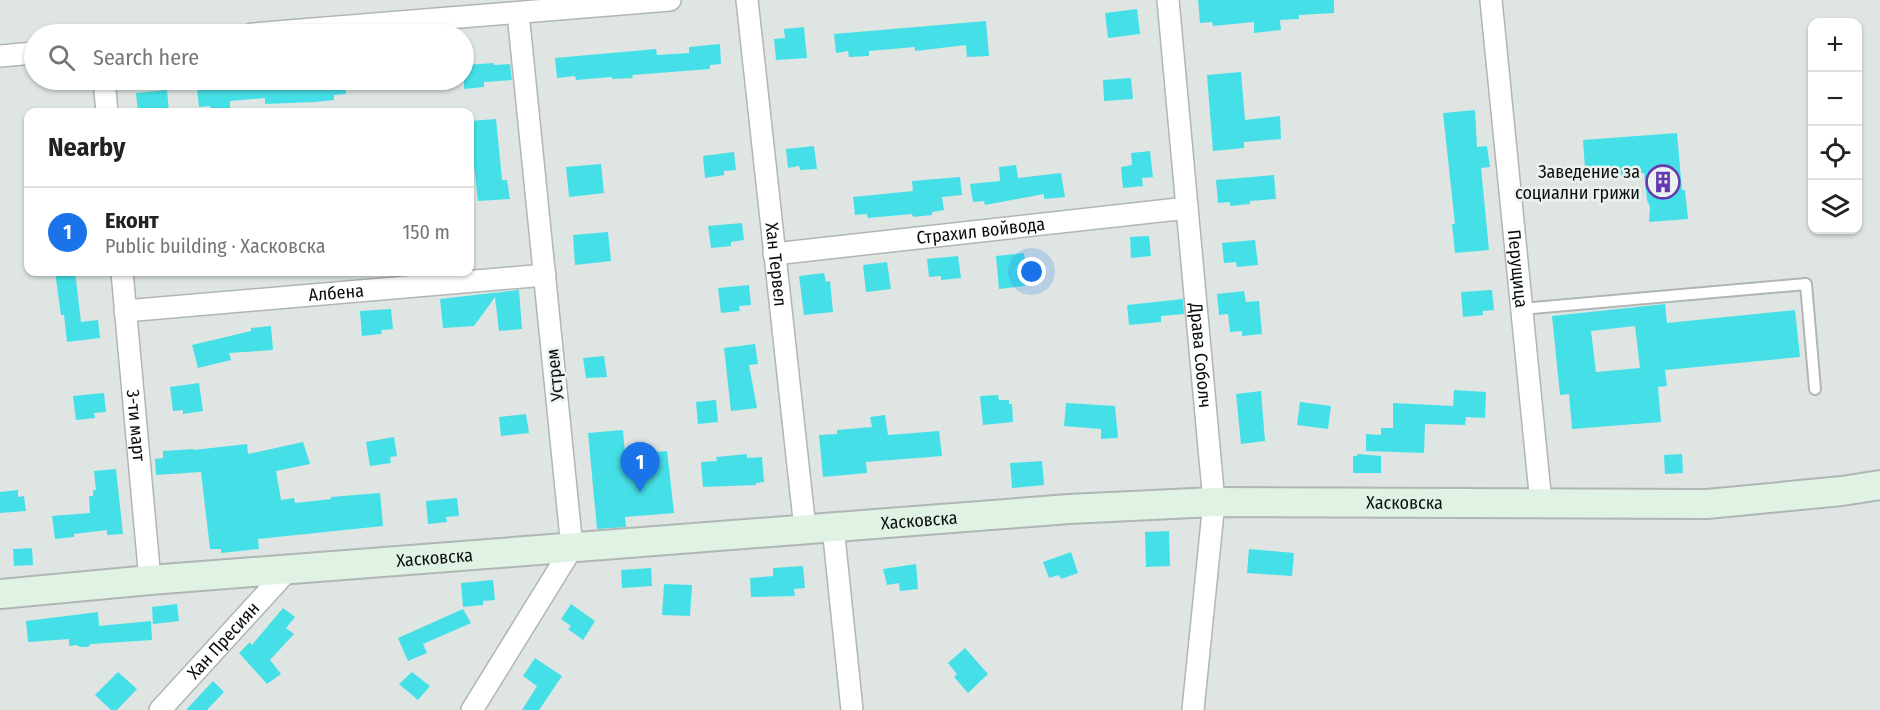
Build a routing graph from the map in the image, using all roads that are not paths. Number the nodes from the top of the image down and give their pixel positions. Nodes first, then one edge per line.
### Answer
1 (670, 0) edge
2 (747, 0) edge
3 (1168, 0) edge
4 (1491, 0) edge
5 (518, 13) junction
6 (379, 24) edge
7 (24, 54) edge
8 (0, 56) edge
9 (105, 90) edge
10 (107, 108) edge
11 (1187, 208) junction
12 (774, 254) junction
13 (545, 275) junction
14 (122, 276) edge
15 (1522, 309) junction
16 (125, 311) junction
17 (1815, 389) dead end
18 (1880, 485) edge
19 (1214, 502) junction
20 (1541, 503) junction
21 (833, 527) junction
22 (805, 529) junction
23 (572, 548) junction
24 (288, 570) junction
25 (150, 580) junction
26 (0, 594) edge
27 (160, 710) edge
28 (472, 710) edge
29 (852, 710) edge
30 (1194, 710) edge

1 - 5 street
2 - 12 street, Хан Тервел
3 - 11 street, Драва Соболч
4 - 15 street, Перущица
5 - 6 street
5 - 13 street, Устрем
7 - 8 street
9 - 10 street
11 - 12 street, Страхил войвода
11 - 19 street, Драва Соболч
12 - 22 street, Хан Тервел
13 - 16 street, Албена
13 - 23 street, Устрем
14 - 16 street, 3-ти март
15 - 17 lane
15 - 20 street, Перущица
16 - 25 street, 3-ти март
18 - 20 street, Хасковска
19 - 20 street, Хасковска
19 - 21 street, Хасковска
19 - 30 street, Драва Соболч
21 - 22 street, Хасковска
21 - 29 street
22 - 23 street, Хасковска
23 - 24 street, Хасковска
23 - 28 street
24 - 25 street, Хасковска
24 - 27 street, Хан Пресиян
25 - 26 street, Хасковска

